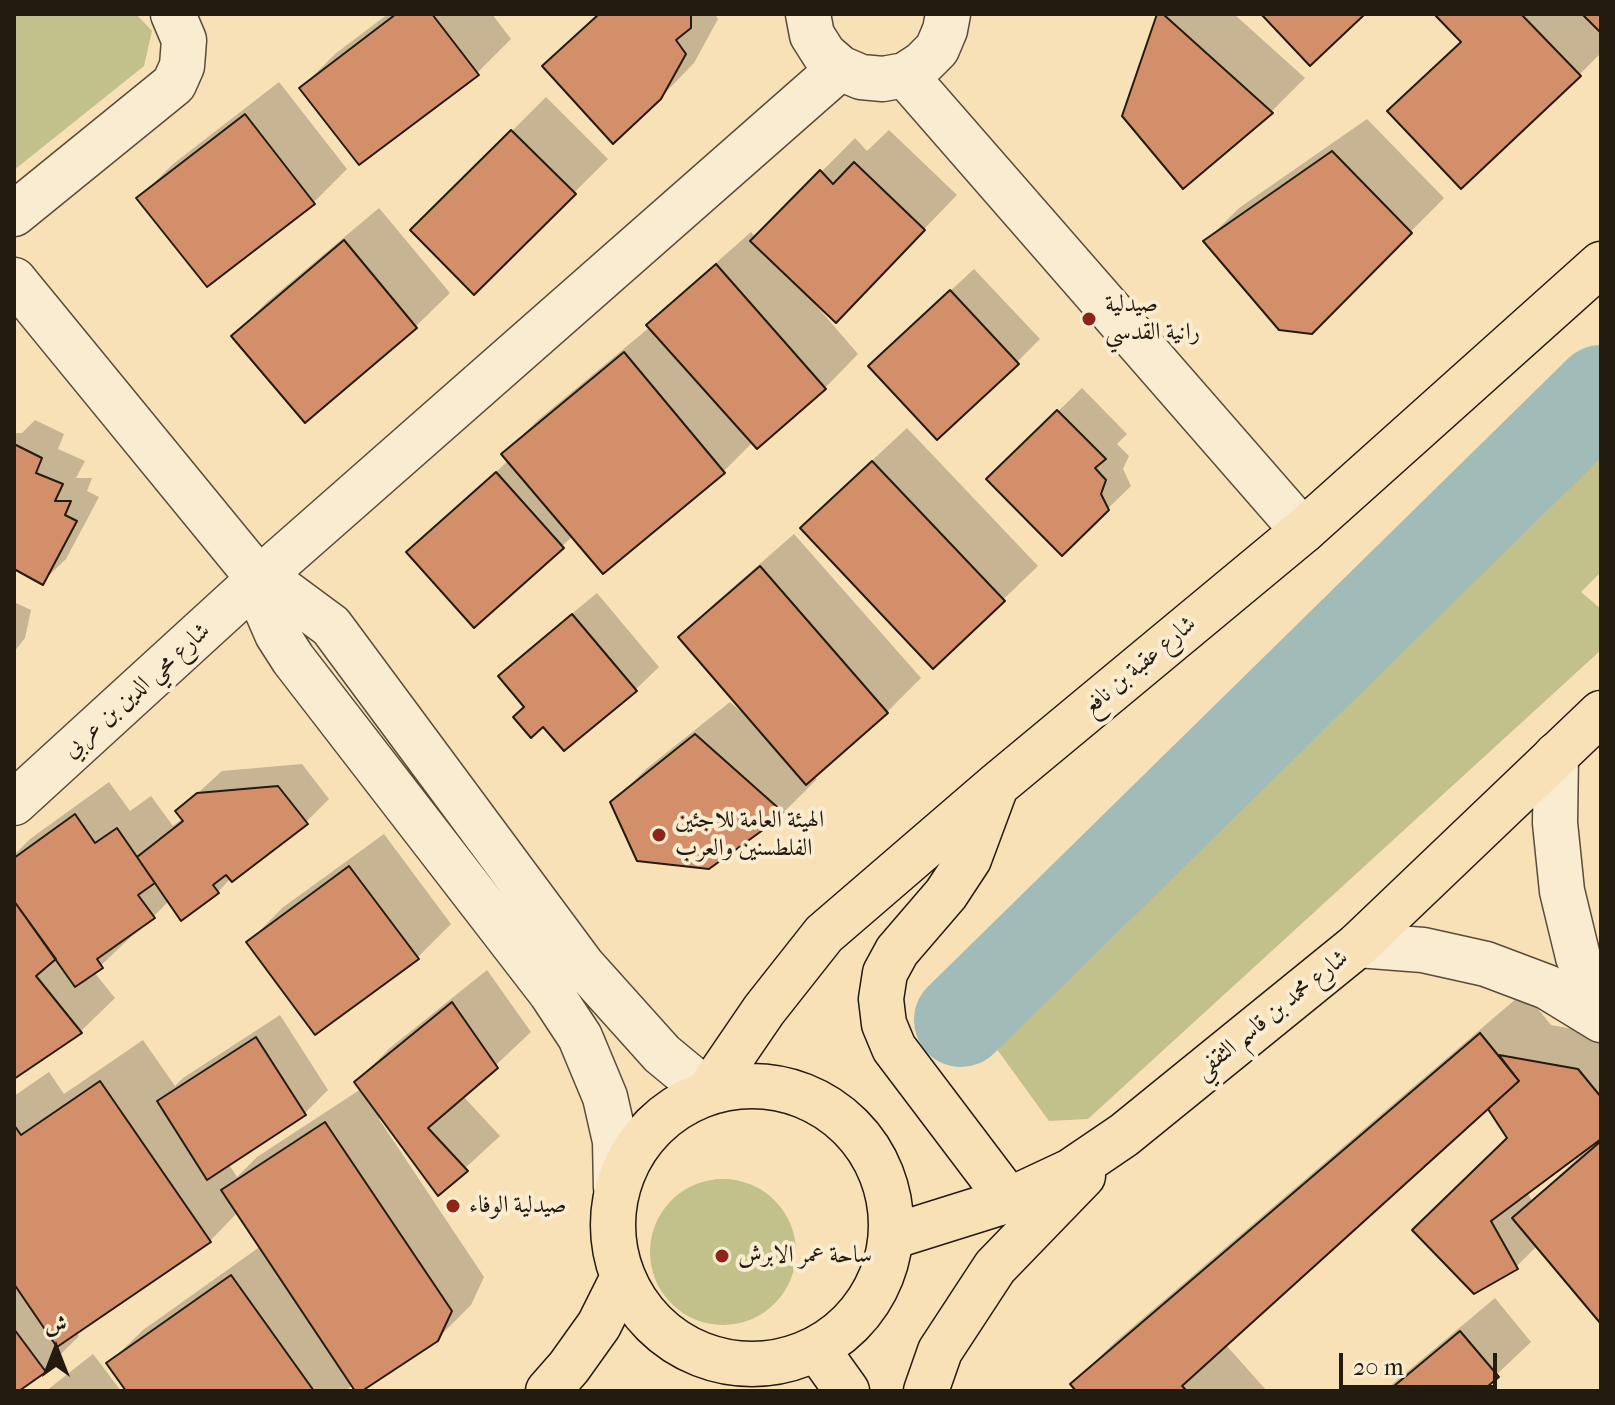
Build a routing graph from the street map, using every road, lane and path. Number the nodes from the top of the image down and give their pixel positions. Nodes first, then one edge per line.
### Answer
1 (173, 14) edge
2 (808, 14) edge
3 (948, 14) edge
4 (840, 68) junction
5 (905, 75) junction
6 (14, 214) edge
7 (1601, 264) edge
8 (14, 280) edge
9 (1303, 531) junction
10 (259, 579) junction
11 (1601, 713) edge
12 (1556, 755) junction
13 (997, 785) junction
14 (14, 803) edge
15 (1358, 945) junction
16 (1601, 1018) edge
17 (708, 1092) junction
18 (1124, 1135) junction
19 (616, 1188) junction
20 (1009, 1200) junction
21 (891, 1237) junction
22 (622, 1279) junction
23 (817, 1349) junction
24 (548, 1391) edge
25 (847, 1391) edge
26 (926, 1391) edge

1 - 6 street
2 - 4 street
3 - 5 street
4 - 5 street
4 - 10 street, شارع محي الدين بن عربي
5 - 9 street
7 - 9 main road, شارع عقبة بن نافع
8 - 10 street
9 - 13 main road, شارع عقبة بن نافع
10 - 14 street, شارع محي الدين بن عربي
10 - 17 street
10 - 19 street
11 - 12 main road, شارع محمد بن قاسم الثقفي
12 - 15 main road, شارع محمد بن قاسم الثقفي
12 - 16 street
13 - 17 main road, شارع عقبة بن نافع
13 - 20 main road
15 - 16 street
15 - 18 main road, شارع محمد بن قاسم الثقفي
17 - 19 main road
17 - 21 main road
18 - 20 main road, شارع محمد بن قاسم الثقفي
18 - 26 main road
19 - 22 main road
20 - 21 main road, شارع محمد بن قاسم الثقفي
21 - 23 main road
22 - 23 main road
22 - 24 main road
23 - 25 main road

